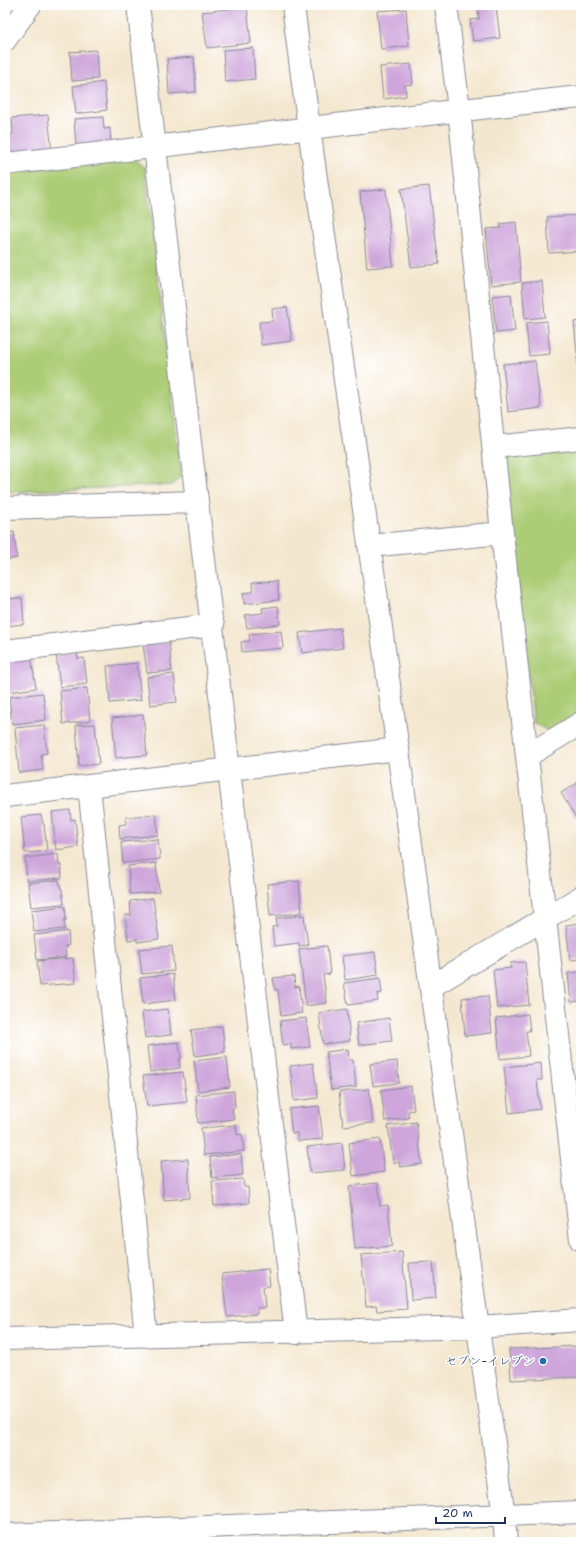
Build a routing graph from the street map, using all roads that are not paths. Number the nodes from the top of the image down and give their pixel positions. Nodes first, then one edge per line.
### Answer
1 (30, 5) edge
2 (138, 5) edge
3 (293, 5) edge
4 (446, 5) edge
5 (5, 40) edge
6 (581, 97) edge
7 (459, 109) junction
8 (308, 129) junction
9 (156, 148) junction
10 (5, 164) edge
11 (581, 438) edge
12 (494, 448) junction
13 (197, 502) junction
14 (5, 508) edge
15 (502, 533) junction
16 (369, 546) junction
17 (213, 625) junction
18 (5, 651) edge
19 (581, 723) edge
20 (398, 749) junction
21 (527, 756) junction
22 (230, 768) junction
23 (89, 786) junction
24 (5, 796) edge
25 (581, 897) edge
26 (545, 919) junction
27 (432, 986) junction
28 (581, 1240) edge
29 (581, 1320) edge
30 (478, 1327) junction
31 (296, 1332) junction
32 (146, 1336) junction
33 (5, 1339) edge
34 (581, 1512) edge
35 (504, 1516) junction
36 (5, 1535) edge
37 (506, 1542) edge

1 - 5 street
2 - 9 street
3 - 8 street
4 - 7 street
6 - 7 street
7 - 8 street
7 - 12 street
8 - 9 street
8 - 16 street
9 - 10 street
9 - 13 street
11 - 12 street
12 - 15 street
13 - 14 street
13 - 17 street
15 - 16 street
15 - 21 street
16 - 20 street
17 - 18 street
17 - 22 street
19 - 21 street
20 - 22 street
20 - 27 street
21 - 26 street
22 - 23 street
22 - 31 street
23 - 24 street
23 - 32 street
25 - 26 street
26 - 27 street
26 - 28 street
27 - 30 street
29 - 30 street
30 - 31 street
30 - 35 street
31 - 32 street
32 - 33 street
34 - 35 street
35 - 36 street
35 - 37 street

